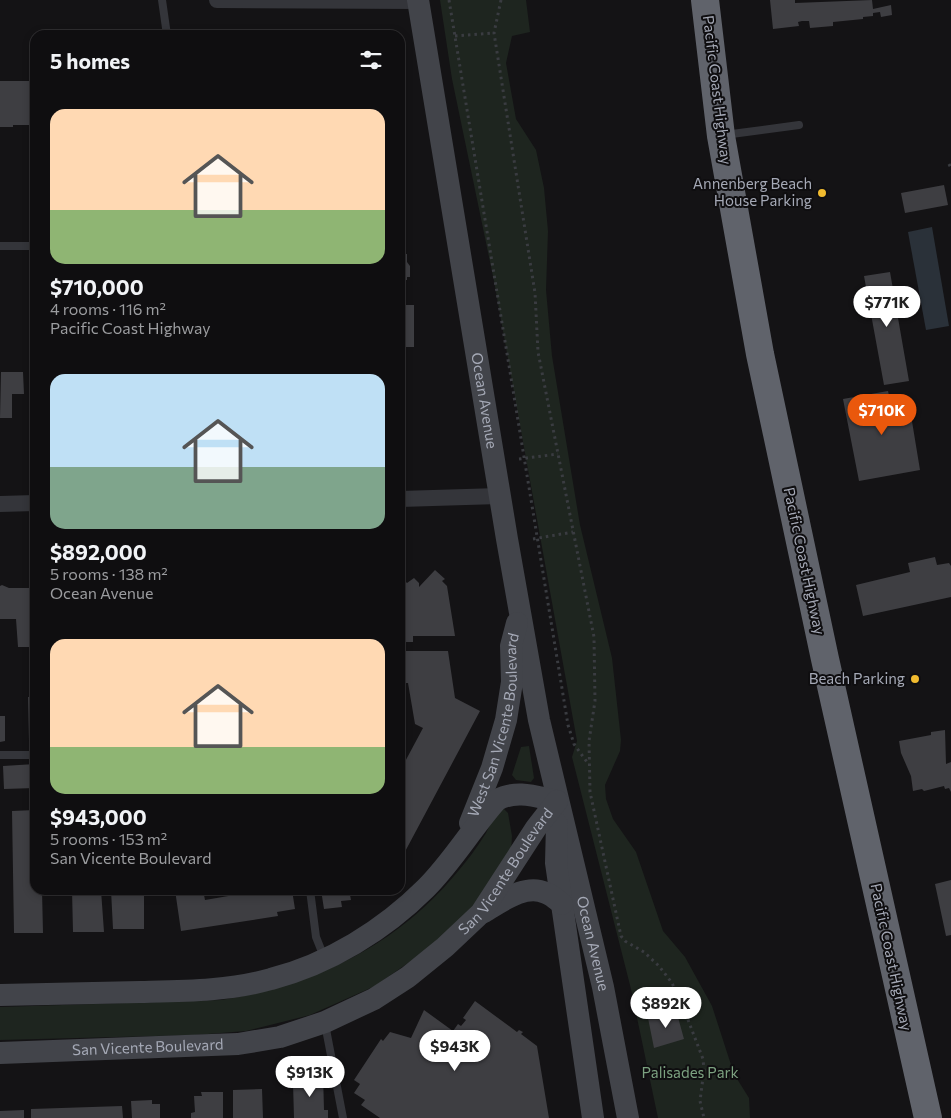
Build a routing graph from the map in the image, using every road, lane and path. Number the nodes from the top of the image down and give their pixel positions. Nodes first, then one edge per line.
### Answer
1 (162, 0) edge
2 (217, 0) edge
3 (418, 0) edge
4 (450, 0) edge
5 (501, 0) edge
6 (706, 0) edge
7 (166, 30) edge
8 (494, 33) junction
9 (455, 36) junction
10 (799, 126) dead end
11 (721, 136) junction
12 (0, 246) edge
13 (30, 246) edge
14 (558, 454) junction
15 (526, 458) junction
16 (519, 459) dead end
17 (499, 496) junction
18 (405, 499) edge
19 (30, 503) edge
20 (0, 504) edge
21 (573, 532) junction
22 (533, 539) dead end
23 (539, 539) junction
24 (519, 612) junction
25 (0, 755) edge
26 (30, 755) edge
27 (588, 763) junction
28 (557, 801) junction
29 (467, 837) junction
30 (311, 895) edge
31 (562, 904) junction
32 (481, 913) junction
33 (324, 959) junction
34 (0, 995) edge
35 (325, 1022) junction
36 (0, 1053) edge
37 (343, 1118) edge
38 (592, 1118) edge
39 (628, 1118) edge
40 (704, 1118) edge
41 (928, 1118) edge

1 - 7 lane
2 - 3 street
3 - 17 main road, Ocean Avenue
4 - 9 path
5 - 8 path
6 - 11 highway, Pacific Coast Highway
8 - 9 path
8 - 14 path
9 - 15 path
10 - 11 lane
11 - 41 highway, Pacific Coast Highway
12 - 13 lane
14 - 15 path
14 - 21 path
15 - 16 path
15 - 23 path
17 - 18 street
17 - 24 main road, Ocean Avenue
19 - 20 street
21 - 23 path
21 - 27 path
22 - 23 path
23 - 27 path
24 - 28 main road, Ocean Avenue
24 - 29 main road, West San Vicente Boulevard
25 - 26 lane
27 - 40 path
28 - 29 main road, San Vicente Boulevard
28 - 31 main road, Ocean Avenue
28 - 32 main road, San Vicente Boulevard
28 - 39 main road, Ocean Avenue
29 - 33 main road, San Vicente Boulevard
30 - 33 lane
31 - 32 main road
31 - 38 main road, Ocean Avenue
32 - 35 main road, San Vicente Boulevard
33 - 34 main road, San Vicente Boulevard
35 - 36 main road, San Vicente Boulevard
35 - 37 lane

